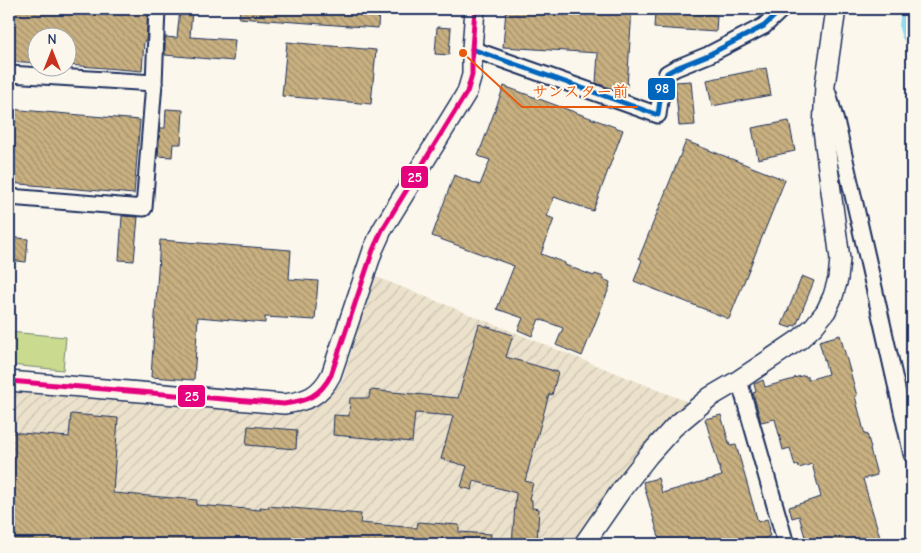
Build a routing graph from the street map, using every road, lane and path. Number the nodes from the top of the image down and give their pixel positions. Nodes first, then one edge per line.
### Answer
1 (158, 9) edge
2 (475, 9) edge
3 (782, 9) edge
4 (836, 9) edge
5 (472, 49) junction
6 (9, 74) edge
7 (154, 83) junction
8 (825, 85) junction
9 (9, 197) edge
10 (739, 380) junction
11 (9, 381) edge
12 (912, 455) edge
13 (584, 544) edge
14 (786, 544) edge

1 - 7 street
2 - 5 street
3 - 5 street
4 - 8 street
5 - 11 street
6 - 7 street
7 - 9 street
8 - 10 street
8 - 12 street
10 - 13 street
10 - 14 street

